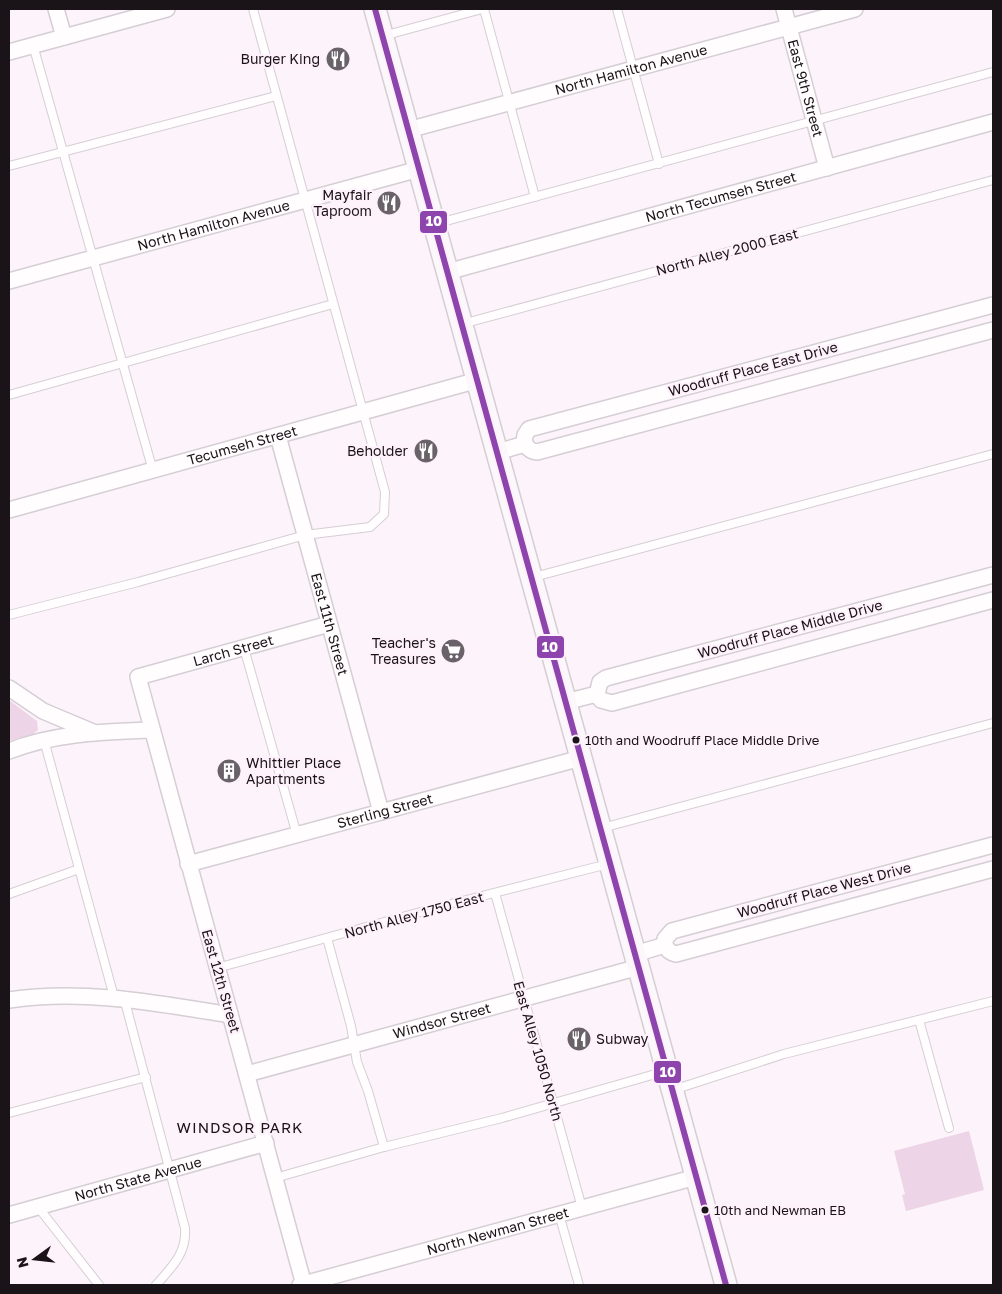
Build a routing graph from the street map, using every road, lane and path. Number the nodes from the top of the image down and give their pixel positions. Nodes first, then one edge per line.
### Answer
1 (56, 9) edge
2 (167, 9) edge
3 (253, 9) edge
4 (374, 9) edge
5 (483, 9) edge
6 (617, 9) edge
7 (784, 9) edge
8 (855, 9) edge
9 (789, 26) junction
10 (382, 36) junction
11 (64, 37) junction
12 (33, 45) junction
13 (9, 52) edge
14 (634, 69) junction
15 (993, 72) edge
16 (276, 96) junction
17 (510, 103) junction
18 (815, 121) junction
19 (993, 122) edge
20 (408, 130) junction
21 (64, 151) junction
22 (659, 164) junction
23 (9, 166) edge
24 (828, 168) junction
25 (419, 169) junction
26 (993, 180) edge
27 (535, 197) junction
28 (305, 200) junction
29 (434, 224) junction
30 (94, 257) junction
31 (447, 272) junction
32 (9, 281) edge
33 (333, 304) junction
34 (993, 305) edge
35 (462, 324) junction
36 (993, 330) edge
37 (122, 364) junction
38 (478, 380) junction
39 (9, 395) edge
40 (364, 412) junction
41 (278, 436) junction
42 (525, 444) junction
43 (497, 452) junction
44 (993, 454) edge
45 (153, 471) junction
46 (9, 510) edge
47 (305, 535) junction
48 (993, 575) edge
49 (531, 577) junction
50 (993, 600) edge
51 (9, 614) edge
52 (329, 624) junction
53 (244, 648) junction
54 (138, 677) joint
55 (9, 688) edge
56 (597, 694) junction
57 (565, 702) junction
58 (993, 723) edge
59 (151, 730) junction
60 (94, 733) junction
61 (44, 740) junction
62 (9, 751) edge
63 (580, 758) junction
64 (381, 812) junction
65 (600, 829) junction
66 (297, 835) junction
67 (993, 844) edge
68 (610, 863) junction
69 (188, 864) junction
70 (79, 868) junction
71 (993, 870) edge
72 (495, 893) junction
73 (9, 894) edge
74 (327, 938) junction
75 (665, 945) junction
76 (637, 961) junction
77 (217, 968) junction
78 (119, 998) junction
79 (523, 999) junction
80 (9, 1000) edge
81 (993, 1001) edge
82 (230, 1015) junction
83 (919, 1020) junction
84 (353, 1045) junction
85 (247, 1074) junction
86 (146, 1077) junction
87 (670, 1080) junction
88 (554, 1103) junction
89 (9, 1113) edge
90 (948, 1128) dead end
91 (266, 1143) junction
92 (384, 1147) junction
93 (171, 1170) junction
94 (275, 1178) junction
95 (696, 1178) junction
96 (38, 1207) junction
97 (582, 1208) junction
98 (559, 1214) junction
99 (9, 1215) edge
100 (99, 1285) edge
101 (156, 1285) edge
102 (302, 1285) edge
103 (579, 1285) edge
104 (726, 1285) edge

1 - 11 street
2 - 11 street
3 - 16 lane
4 - 10 main road
5 - 10 lane
5 - 17 lane
6 - 14 lane
7 - 9 street, East 9th Street
8 - 9 street, North Hamilton Avenue
9 - 14 street, North Hamilton Avenue
9 - 18 street, East 9th Street
10 - 20 main road
11 - 12 street
12 - 13 street
12 - 21 lane
14 - 17 street, North Hamilton Avenue
14 - 22 lane
15 - 18 lane
16 - 21 lane
16 - 28 lane
17 - 20 street, North Hamilton Avenue
17 - 27 lane
18 - 22 lane
18 - 24 street, East 9th Street
19 - 24 street, North Tecumseh Street
20 - 25 main road
21 - 23 lane
21 - 30 lane
22 - 27 lane
24 - 31 street, North Tecumseh Street
25 - 28 street, North Hamilton Avenue
25 - 29 main road
26 - 35 lane, North Alley 2000 East
27 - 29 lane
28 - 30 street, North Hamilton Avenue
28 - 33 lane
29 - 31 main road
30 - 32 street, North Hamilton Avenue
30 - 37 lane
31 - 35 main road
33 - 37 lane
33 - 40 lane
34 - 42 street, Woodruff Place East Drive
35 - 38 main road
36 - 42 street, Woodruff Place East Drive
37 - 39 lane
37 - 45 lane
38 - 40 street, Tecumseh Street
38 - 43 main road
40 - 41 street, Tecumseh Street
40 - 47 lane
41 - 45 street, Tecumseh Street
41 - 47 street, East 11th Street
42 - 43 street
43 - 49 main road
44 - 49 lane
45 - 46 street, Tecumseh Street
47 - 51 lane
47 - 52 street, East 11th Street
48 - 56 street, Woodruff Place Middle Drive
49 - 57 main road
50 - 56 street, Woodruff Place Middle Drive
52 - 53 street, Larch Street
52 - 64 street, East 11th Street
53 - 54 street, Larch Street
53 - 66 lane
54 - 59 street, East 12th Street
55 - 60 street
56 - 57 street
57 - 63 main road
58 - 65 lane
59 - 60 street
59 - 69 street, East 12th Street
60 - 61 street
61 - 62 street
61 - 70 lane
63 - 64 street, Sterling Street
63 - 65 main road
64 - 66 street, Sterling Street
65 - 68 main road
66 - 69 street, Sterling Street
67 - 75 street, Woodruff Place West Drive
68 - 72 lane, North Alley 1750 East
68 - 76 main road
69 - 77 street, East 12th Street
70 - 73 lane
70 - 78 lane
71 - 75 street, Woodruff Place West Drive
72 - 74 lane, North Alley 1750 East
72 - 79 lane, East Alley 1050 North
74 - 77 lane, North Alley 1750 East
74 - 84 lane
75 - 76 street
76 - 79 street, Windsor Street
76 - 87 main road
77 - 82 street, East 12th Street
78 - 80 street
78 - 82 street
78 - 86 lane
79 - 84 street, Windsor Street
79 - 88 lane, East Alley 1050 North
81 - 83 lane
82 - 85 street, East 12th Street
83 - 87 lane
83 - 90 lane
84 - 85 street, Windsor Street
84 - 92 lane
85 - 91 street, East 12th Street
86 - 89 lane
86 - 93 lane
87 - 88 lane
87 - 95 main road
88 - 92 lane
88 - 97 lane, East Alley 1050 North
91 - 93 street, North State Avenue
91 - 94 street, East 12th Street
92 - 94 lane
93 - 96 street, North State Avenue
93 - 101 lane
94 - 102 street, East 12th Street
95 - 97 street, North Newman Street
95 - 104 main road
96 - 99 street, North State Avenue
96 - 100 lane
97 - 98 street, North Newman Street
98 - 102 street, North Newman Street
98 - 103 lane

